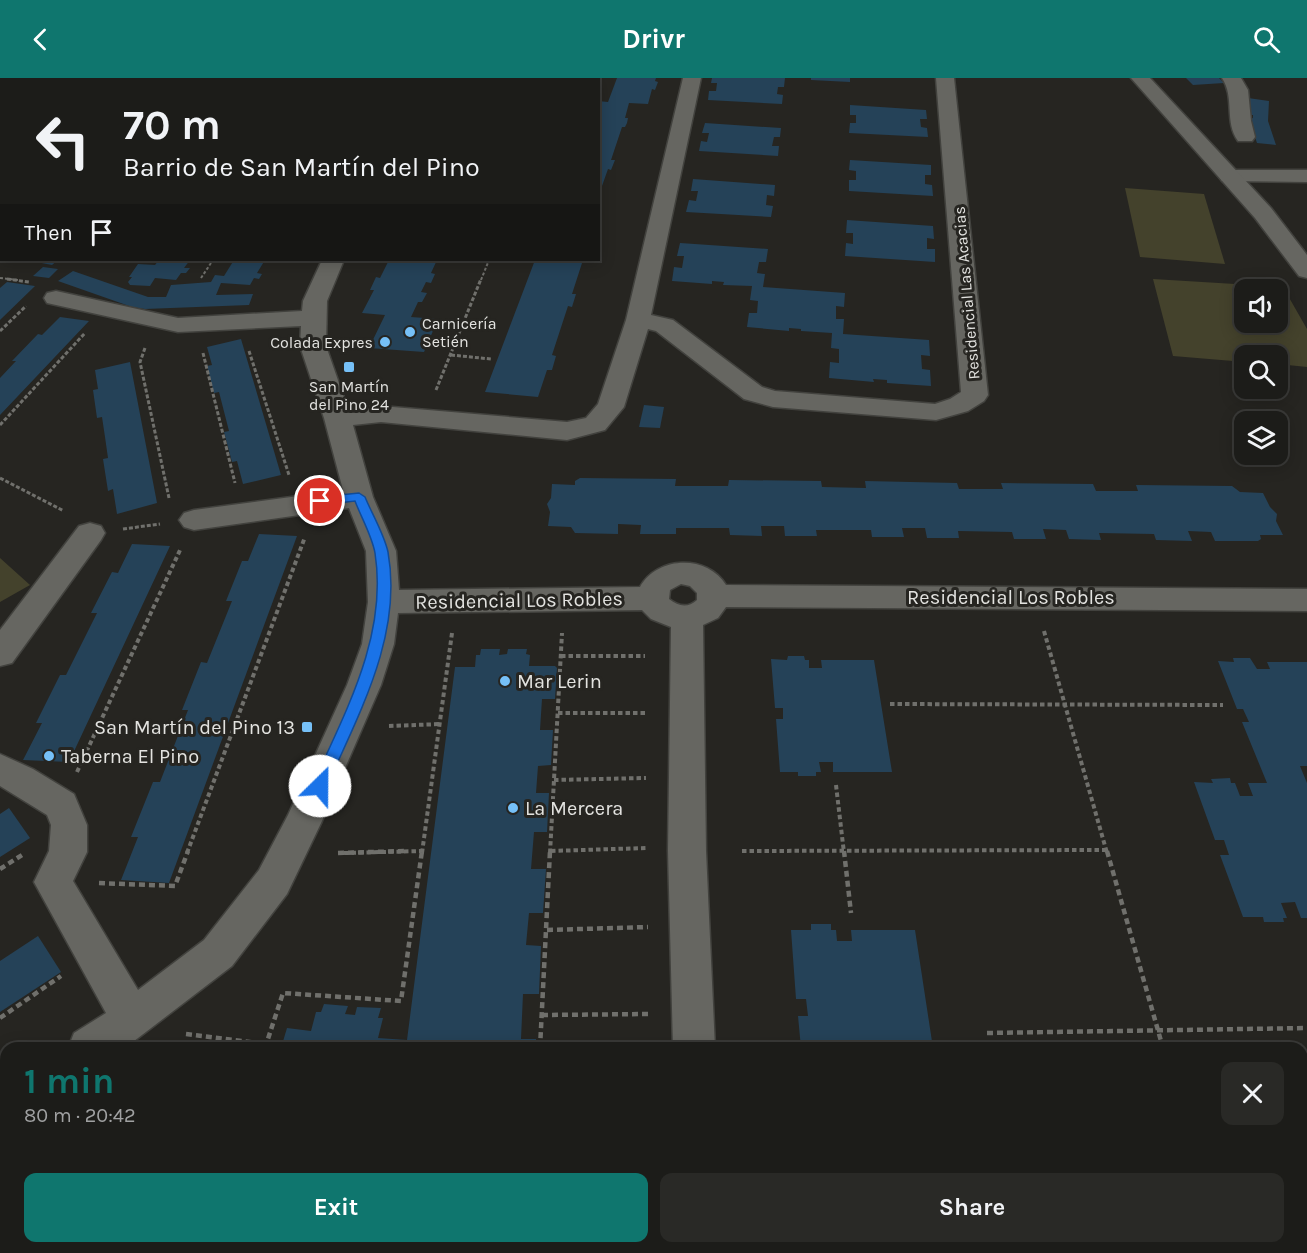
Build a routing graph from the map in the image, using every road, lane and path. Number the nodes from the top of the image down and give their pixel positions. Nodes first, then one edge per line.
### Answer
1 (692, 78) edge
2 (945, 78) edge
3 (1140, 78) edge
4 (1231, 78) edge
5 (1245, 137) dead end
6 (1230, 176) junction
7 (1307, 176) edge
8 (212, 261) edge
9 (332, 261) edge
10 (455, 261) edge
11 (489, 261) edge
12 (1307, 271) edge
13 (201, 278) dead end
14 (56, 298) dead end
15 (106, 310) junction
16 (312, 318) junction
17 (638, 320) junction
18 (154, 321) junction
19 (246, 342) dead end
20 (202, 347) dead end
21 (451, 355) junction
22 (491, 359) dead end
23 (435, 392) dead end
24 (338, 418) junction
25 (0, 425) edge
26 (0, 478) edge
27 (292, 484) dead end
28 (236, 487) dead end
29 (359, 497) junction
30 (183, 513) junction
31 (90, 533) joint
32 (307, 533) dead end
33 (715, 596) junction
34 (1035, 597) junction
35 (653, 598) junction
36 (1307, 600) edge
37 (384, 602) junction
38 (687, 618) junction
39 (453, 623) dead end
40 (563, 623) dead end
41 (0, 654) edge
42 (561, 656) junction
43 (645, 656) dead end
44 (890, 704) dead end
45 (1065, 704) junction
46 (1224, 705) dead end
47 (558, 713) junction
48 (646, 713) dead end
49 (441, 724) junction
50 (389, 726) dead end
51 (0, 769) edge
52 (647, 778) dead end
53 (554, 780) junction
54 (836, 785) dead end
55 (61, 805) junction
56 (647, 848) dead end
57 (844, 850) junction
58 (1107, 850) junction
59 (421, 851) junction
60 (551, 851) junction
61 (742, 851) dead end
62 (338, 853) dead end
63 (98, 883) dead end
64 (851, 913) dead end
65 (649, 927) dead end
66 (547, 930) junction
67 (94, 954) junction
68 (650, 1014) dead end
69 (542, 1015) junction
70 (0, 1018) edge
71 (132, 1020) junction
72 (1307, 1028) edge
73 (1158, 1031) junction
74 (987, 1033) dead end
75 (186, 1034) dead end
76 (98, 1042) edge
77 (239, 1042) edge
78 (266, 1042) edge
79 (540, 1042) edge
80 (694, 1042) edge
81 (1161, 1042) edge

1 - 17 street
2 - 17 street, Residencial Las Acacias
3 - 6 street
4 - 5 street
6 - 7 street
6 - 12 street
8 - 13 path
9 - 16 street
10 - 11 path
11 - 21 path
14 - 15 street
15 - 18 street
15 - 25 path
16 - 18 street
16 - 24 street
17 - 24 street
18 - 30 path
19 - 27 path
20 - 28 path
21 - 22 path
21 - 23 path
24 - 29 street
26 - 31 path
29 - 30 street
29 - 37 street
30 - 55 path
31 - 41 street
32 - 63 path
33 - 34 street, Residencial Los Robles
33 - 35 street
33 - 38 street
34 - 36 street, Residencial Los Robles
34 - 45 path
35 - 37 street, Residencial Los Robles
35 - 38 street
37 - 71 street
38 - 80 street
39 - 49 path
40 - 42 path
42 - 43 path
42 - 47 path
44 - 45 path
45 - 46 path
45 - 58 path
47 - 48 path
47 - 53 path
49 - 50 path
49 - 59 path
51 - 55 street
52 - 53 path
53 - 60 path
54 - 57 path
55 - 67 street
56 - 60 path
57 - 58 path
57 - 61 path
57 - 64 path
58 - 73 path
59 - 62 path
59 - 78 path
60 - 66 path
65 - 66 path
66 - 69 path
67 - 70 path
67 - 71 street
68 - 69 path
69 - 79 path
71 - 76 street
72 - 73 path
73 - 74 path
73 - 81 path
75 - 77 path

